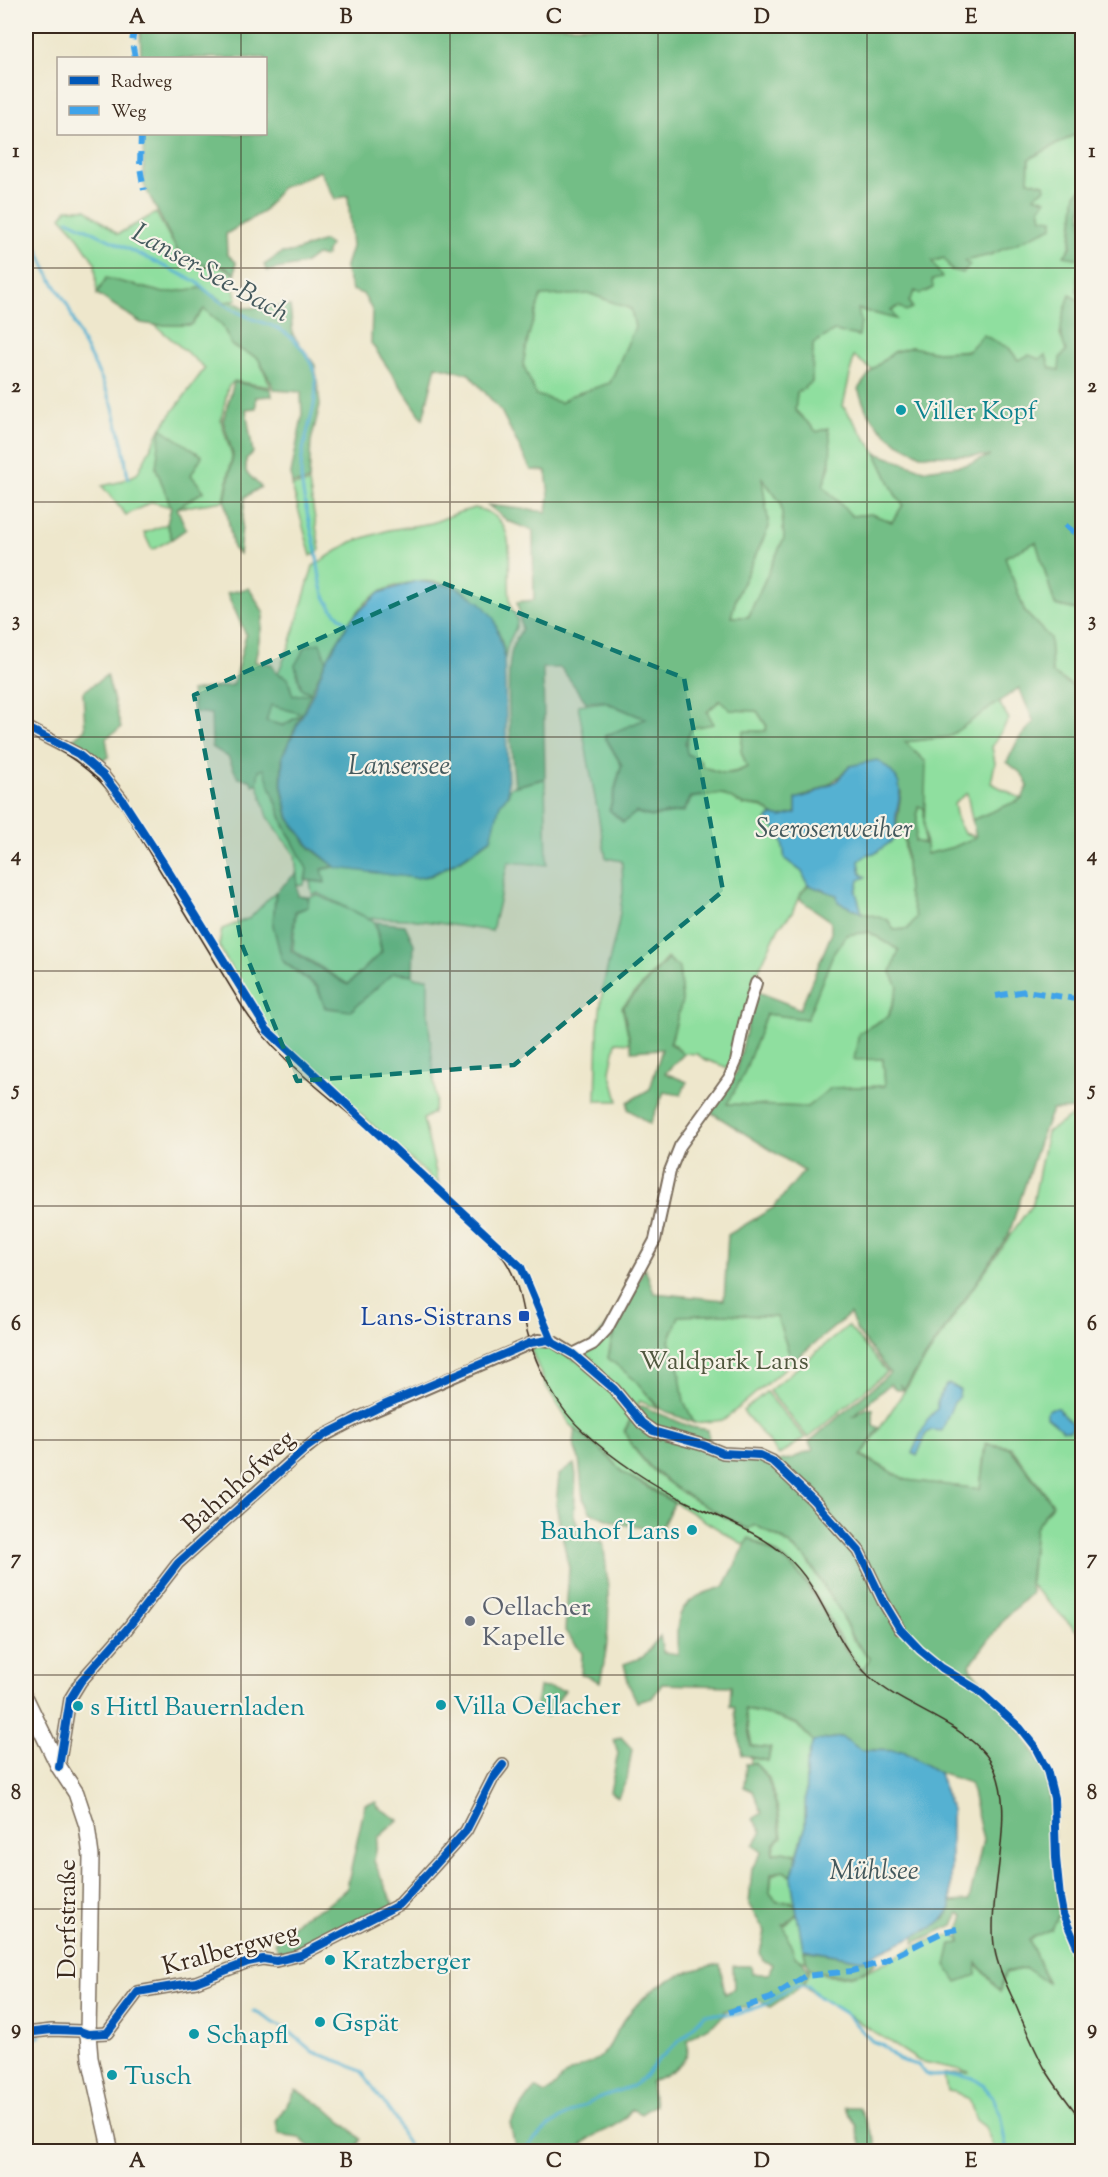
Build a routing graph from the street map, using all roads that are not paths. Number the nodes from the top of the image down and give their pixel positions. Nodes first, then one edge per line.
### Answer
1 (26, 727) edge
2 (122, 799) dead end
3 (756, 983) dead end
4 (573, 1354) junction
5 (900, 1629) dead end
6 (26, 1699) edge
7 (503, 1765) dead end
8 (59, 1767) junction
9 (26, 2033) edge
10 (88, 2034) junction
11 (111, 2151) edge

1 - 2 street
3 - 4 street
4 - 5 street
4 - 8 street, Bahnhofweg
6 - 8 main road, Dorfstraße
7 - 10 street, Kralbergweg
8 - 10 main road, Dorfstraße
9 - 10 street
10 - 11 main road, Dorfstraße

